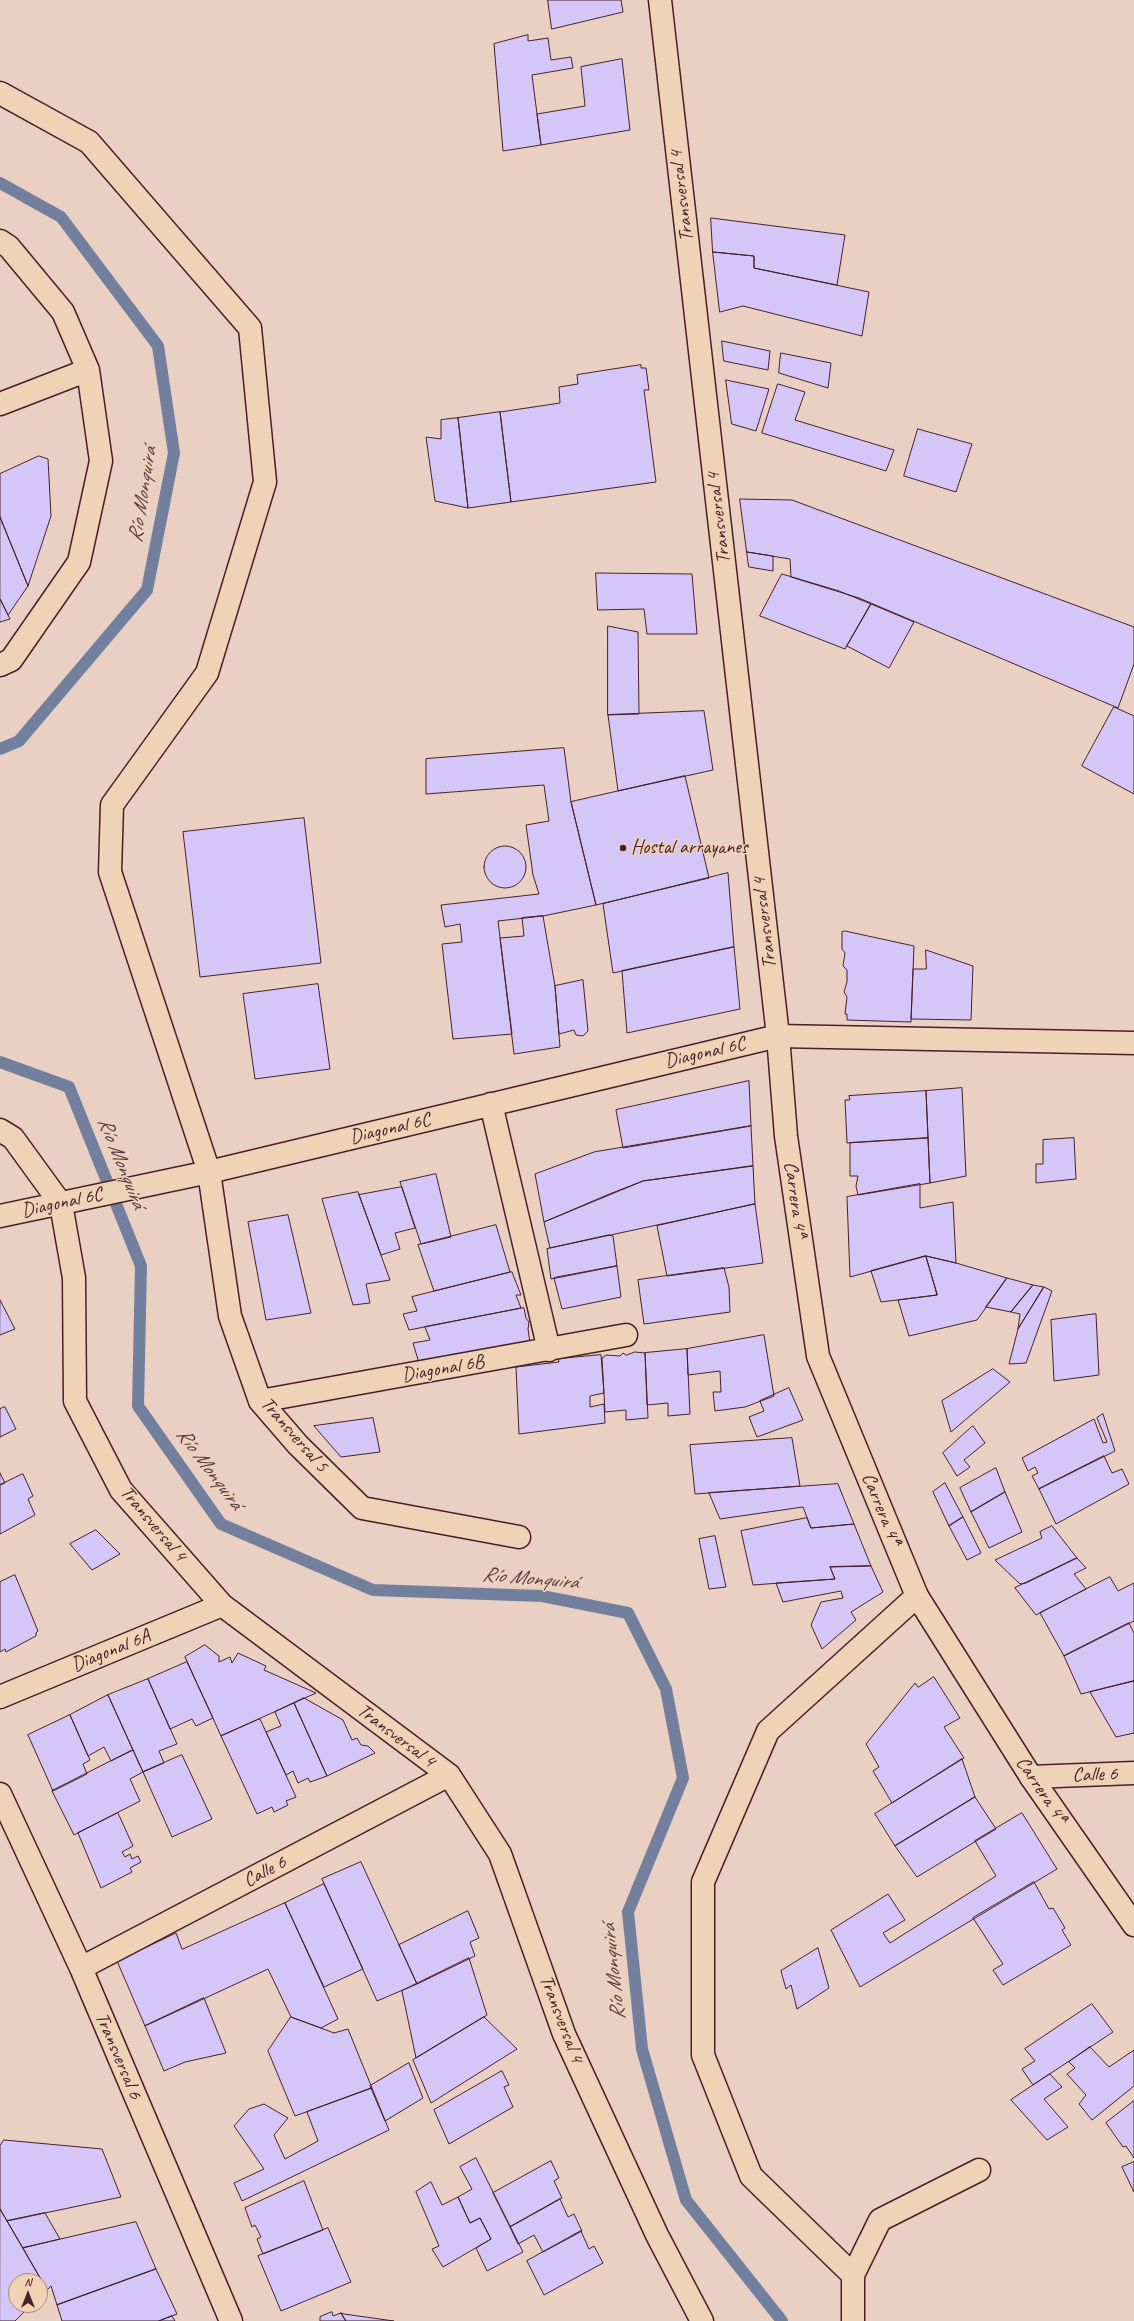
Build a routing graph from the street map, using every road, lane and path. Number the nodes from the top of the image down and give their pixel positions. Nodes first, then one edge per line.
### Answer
1 (660, 0) edge
2 (0, 93) edge
3 (0, 241) edge
4 (88, 370) junction
5 (0, 404) edge
6 (0, 665) edge
7 (778, 1036) junction
8 (1134, 1043) edge
9 (491, 1104) junction
10 (0, 1130) edge
11 (209, 1172) junction
12 (61, 1204) junction
13 (0, 1216) edge
14 (626, 1335) dead end
15 (549, 1350) junction
16 (260, 1401) junction
17 (519, 1537) dead end
18 (917, 1596) junction
19 (222, 1605) junction
20 (0, 1697) edge
21 (1134, 1773) edge
22 (449, 1775) junction
23 (1031, 1777) junction
24 (0, 1794) edge
25 (1134, 1925) edge
26 (81, 1968) junction
27 (979, 2170) dead end
28 (853, 2275) junction
29 (231, 2321) edge
30 (702, 2321) edge
31 (853, 2321) edge

1 - 7 street, Transversal 4
2 - 11 street, Transversal 5
3 - 4 street
4 - 5 street
4 - 6 street
7 - 8 street, Diagonal 6C
7 - 9 street, Diagonal 6C
7 - 18 street, Carrera 4ª
9 - 11 street, Diagonal 6C
9 - 15 street
10 - 12 street
11 - 12 street, Diagonal 6C
11 - 16 street, Transversal 5
12 - 13 street, Diagonal 6C
12 - 19 street, Transversal 4
14 - 15 street, Diagonal 6B
15 - 16 street, Diagonal 6B
16 - 17 street, Transversal 5
18 - 23 street, Carrera 4ª
18 - 28 street
19 - 20 street, Diagonal 6A
19 - 22 street, Transversal 4
21 - 23 street, Calle 6
22 - 26 street, Calle 6
22 - 30 street, Transversal 4
23 - 25 street, Carrera 4ª
24 - 26 street, Transversal 6
26 - 29 street, Transversal 6
27 - 28 street
28 - 31 street

